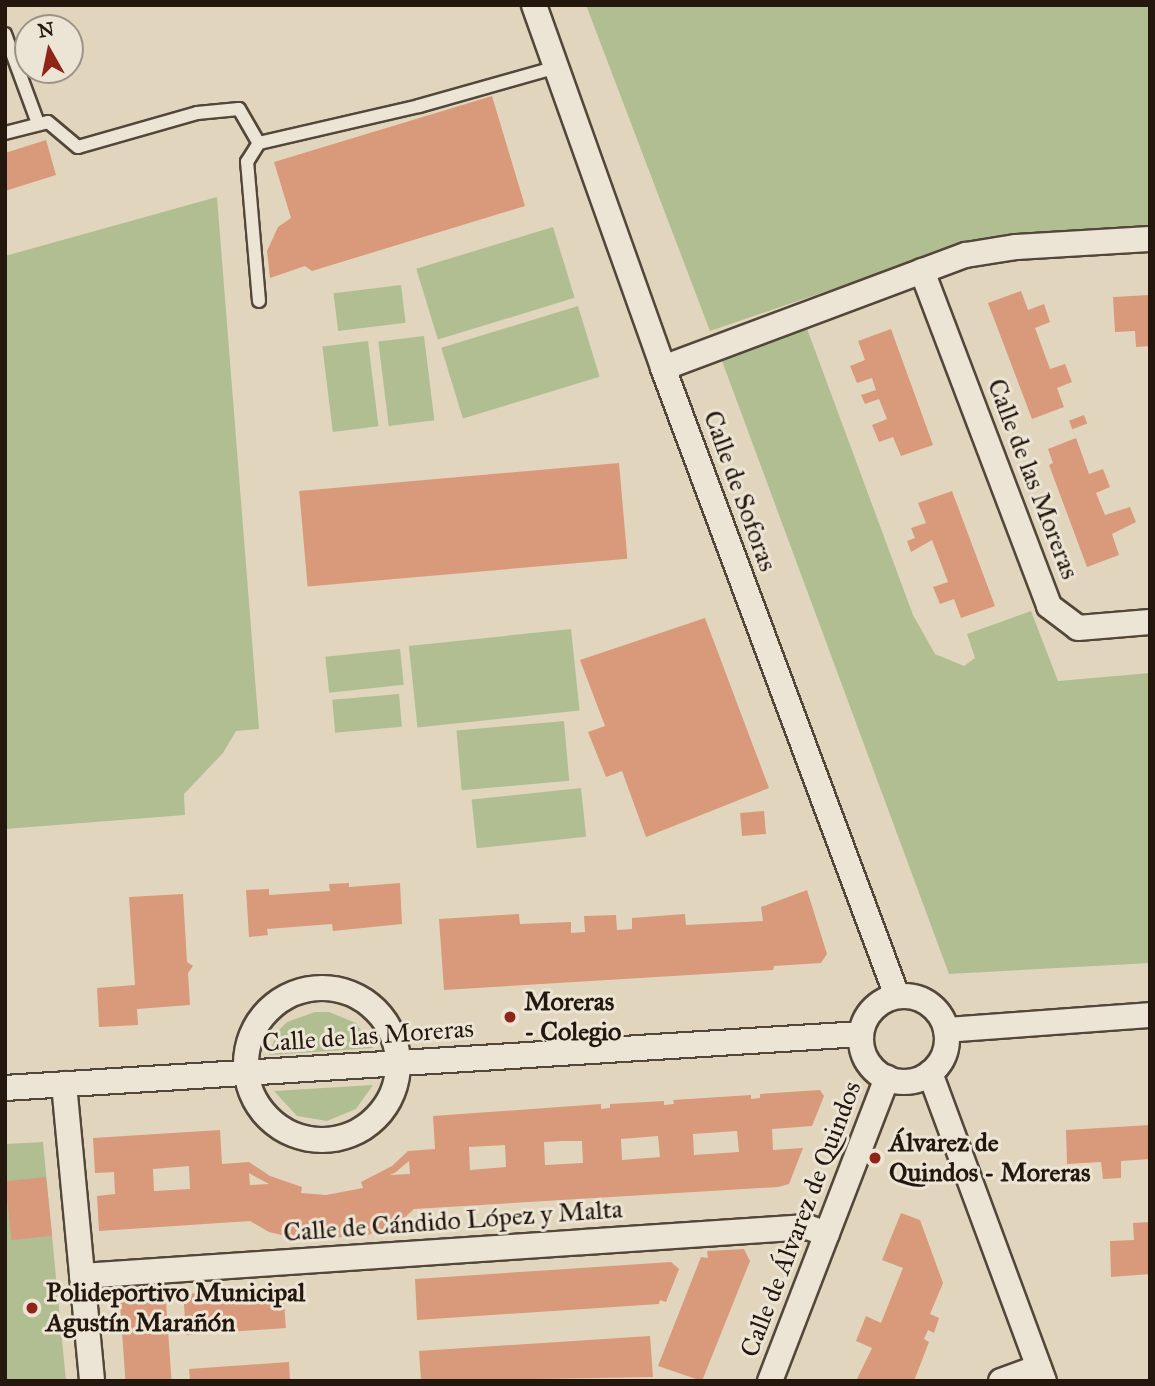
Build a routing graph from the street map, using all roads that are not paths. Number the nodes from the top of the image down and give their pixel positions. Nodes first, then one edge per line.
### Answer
1 (534, 5) edge
2 (5, 34) edge
3 (556, 67) junction
4 (38, 123) junction
5 (5, 134) edge
6 (259, 143) junction
7 (1150, 239) edge
8 (922, 271) junction
9 (259, 301) dead end
10 (663, 368) junction
11 (1150, 622) edge
12 (897, 996) junction
13 (1150, 1016) edge
14 (946, 1030) junction
15 (861, 1034) junction
16 (398, 1063) junction
17 (930, 1073) junction
18 (246, 1074) junction
19 (887, 1078) junction
20 (64, 1084) junction
21 (5, 1088) edge
22 (827, 1234) junction
23 (82, 1276) junction
24 (1041, 1374) edge
25 (92, 1381) edge
26 (769, 1381) edge
27 (1001, 1381) edge

1 - 3 street, Calle de Soforas
2 - 4 lane
3 - 6 lane
3 - 10 street, Calle de Soforas
4 - 5 lane
4 - 6 lane
6 - 9 lane
7 - 8 street
8 - 10 street
8 - 11 street, Calle de las Moreras
10 - 12 street, Calle de Soforas
12 - 14 street
12 - 15 street
13 - 14 street
14 - 17 street
15 - 16 street, Calle de las Moreras
15 - 19 street
16 - 18 street, Calle de las Moreras
16 - 18 street
16 - 18 street
17 - 19 street
17 - 24 street
18 - 20 street, Calle de las Moreras
19 - 22 street, Calle de Álvarez de Quindos
20 - 21 street, Calle de las Moreras
20 - 23 street
22 - 23 street, Calle de Cándido López y Malta
22 - 26 street, Calle de Álvarez de Quindos
23 - 25 street
24 - 27 street

